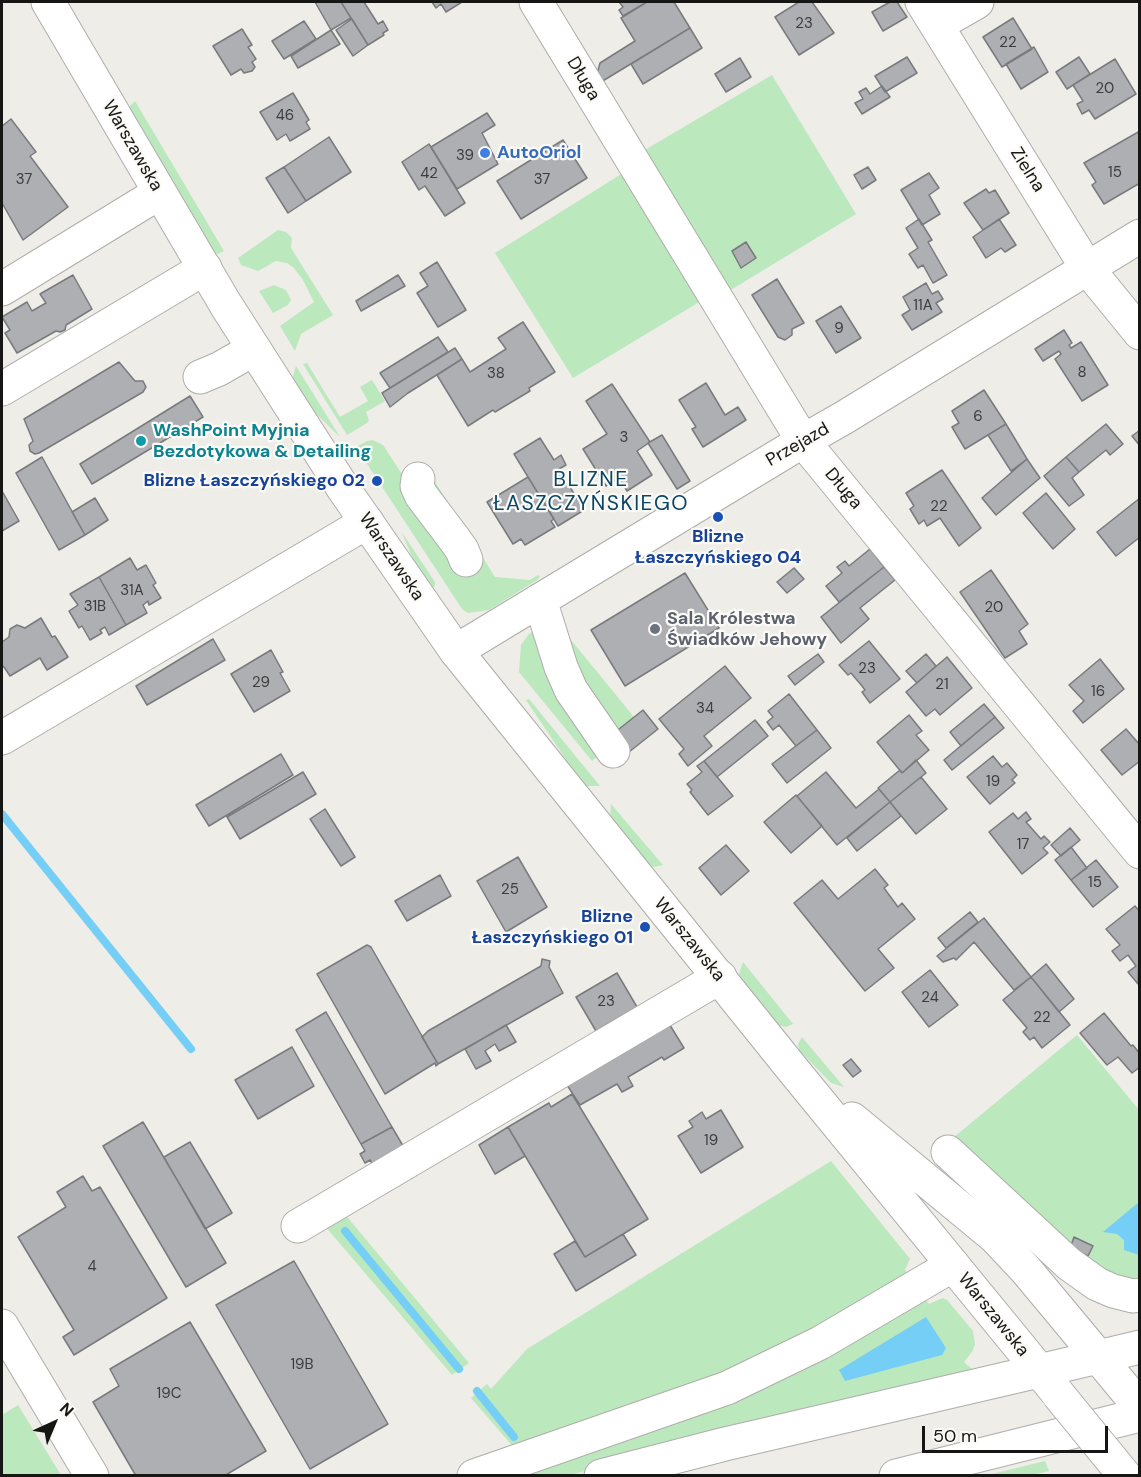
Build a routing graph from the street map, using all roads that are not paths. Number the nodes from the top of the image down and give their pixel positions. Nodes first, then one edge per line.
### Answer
1 (48, 2) edge
2 (536, 2) edge
3 (976, 2) edge
4 (930, 13) edge
5 (159, 193) junction
6 (1140, 236) edge
7 (205, 268) junction
8 (1087, 268) junction
9 (2, 289) edge
10 (1140, 333) edge
11 (254, 349) junction
12 (200, 377) dead end
13 (2, 389) edge
14 (803, 441) junction
15 (418, 479) dead end
16 (367, 522) junction
17 (466, 560) dead end
18 (540, 600) junction
19 (456, 651) junction
20 (2, 738) edge
21 (613, 751) dead end
22 (1140, 852) edge
23 (720, 977) junction
24 (794, 1071) junction
25 (948, 1152) dead end
26 (298, 1226) dead end
27 (953, 1265) junction
28 (1136, 1295) edge
29 (2, 1326) edge
30 (1140, 1347) edge
31 (1107, 1367) junction
32 (1049, 1383) junction
33 (1140, 1407) edge
34 (1140, 1415) edge
35 (92, 1476) edge
36 (474, 1476) edge
37 (601, 1476) edge
38 (896, 1476) edge
39 (1125, 1476) edge

1 - 5 main road, Warszawska
2 - 14 main road, Długa
3 - 4 main road
4 - 8 main road, Zielna
5 - 7 main road, Warszawska
5 - 9 main road
6 - 8 main road, Przejazd
7 - 11 main road, Warszawska
7 - 13 main road
8 - 10 main road, Zielna
8 - 14 main road, Przejazd
11 - 12 main road
11 - 16 main road, Warszawska
14 - 18 main road, Przejazd
14 - 22 main road, Długa
15 - 17 main road
16 - 19 main road, Warszawska
16 - 20 main road
18 - 19 main road, Przejazd
18 - 21 main road
19 - 23 main road, Warszawska
23 - 24 main road, Warszawska
23 - 26 main road
24 - 27 main road, Warszawska
24 - 31 main road, Warszawska
25 - 28 main road
27 - 32 main road, Warszawska
27 - 36 main road
29 - 35 main road
30 - 31 main road
31 - 32 main road
31 - 33 main road, Warszawska
32 - 37 main road
32 - 39 main road, Warszawska, bridge
34 - 38 main road

